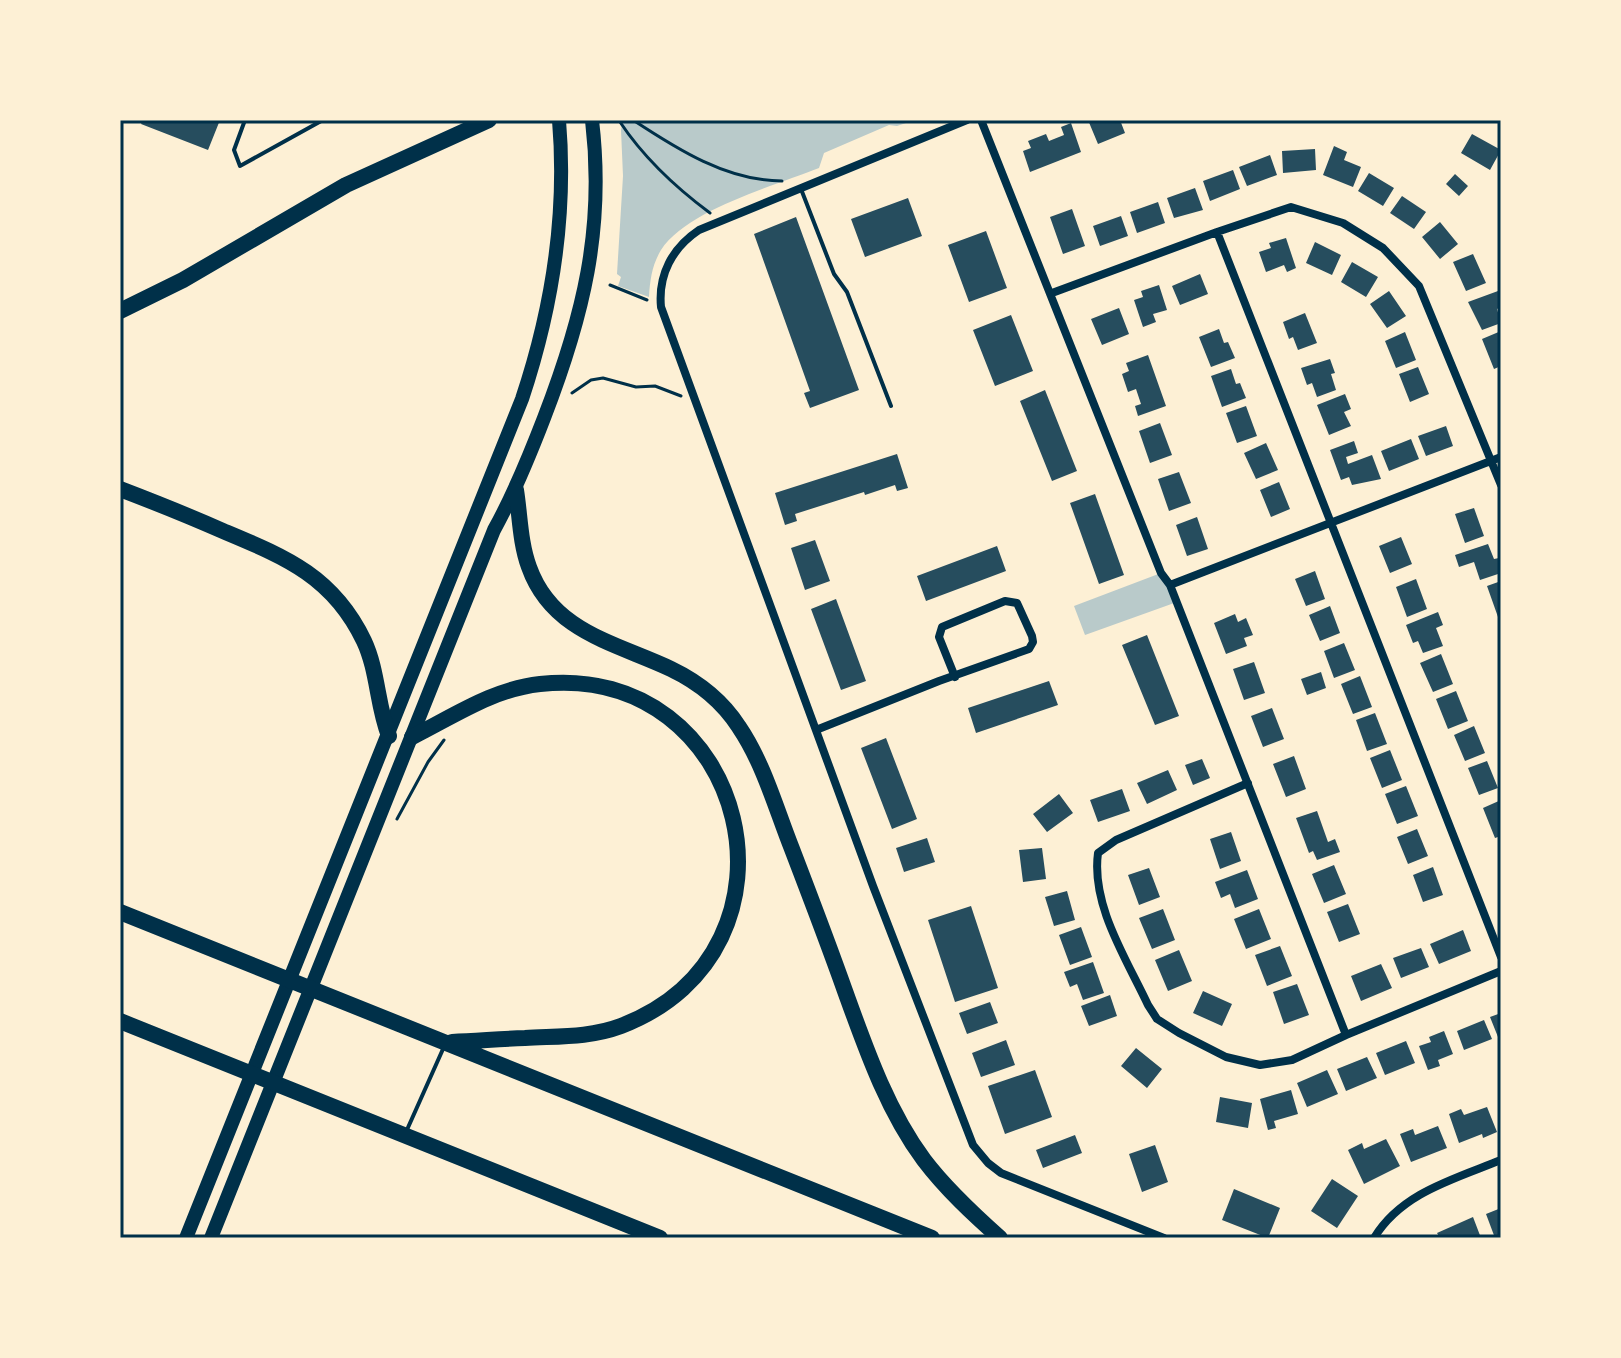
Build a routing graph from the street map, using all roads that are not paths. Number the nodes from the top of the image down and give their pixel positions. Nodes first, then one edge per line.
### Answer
1 (245, 120) edge
2 (323, 120) edge
3 (489, 120) edge
4 (559, 120) edge
5 (592, 120) edge
6 (967, 120) edge
7 (981, 120) edge
8 (801, 189) junction
9 (1217, 232) junction
10 (1052, 293) junction
11 (120, 311) edge
12 (891, 406) dead end
13 (1501, 457) edge
14 (1491, 461) junction
15 (1501, 485) edge
16 (120, 489) edge
17 (516, 490) junction
18 (1331, 523) junction
19 (1170, 585) junction
20 (955, 677) junction
21 (816, 730) junction
22 (389, 736) junction
23 (412, 737) junction
24 (1248, 783) junction
25 (120, 912) edge
26 (1501, 957) edge
27 (1501, 971) edge
28 (120, 1021) edge
29 (1346, 1035) junction
30 (446, 1043) junction
31 (405, 1136) junction
32 (1501, 1160) edge
33 (186, 1238) edge
34 (211, 1238) edge
35 (660, 1238) edge
36 (932, 1238) edge
37 (1000, 1238) edge
38 (1164, 1238) edge
39 (1374, 1238) edge

1 - 2 lane
3 - 11 highway
4 - 22 main road
5 - 17 main road
6 - 8 street
7 - 10 street
8 - 12 lane
8 - 21 street
9 - 10 street
9 - 14 street
9 - 18 street
10 - 19 street
13 - 14 street
14 - 15 street
14 - 18 street
16 - 22 highway
17 - 23 main road
17 - 37 highway
18 - 19 street
18 - 26 street
19 - 24 street
20 - 20 street
20 - 21 street
21 - 38 street
22 - 33 main road
23 - 30 highway
23 - 34 main road
24 - 29 street
24 - 29 street
25 - 30 highway
27 - 29 street
28 - 31 highway
30 - 31 lane
30 - 36 highway
31 - 35 highway
32 - 39 street

